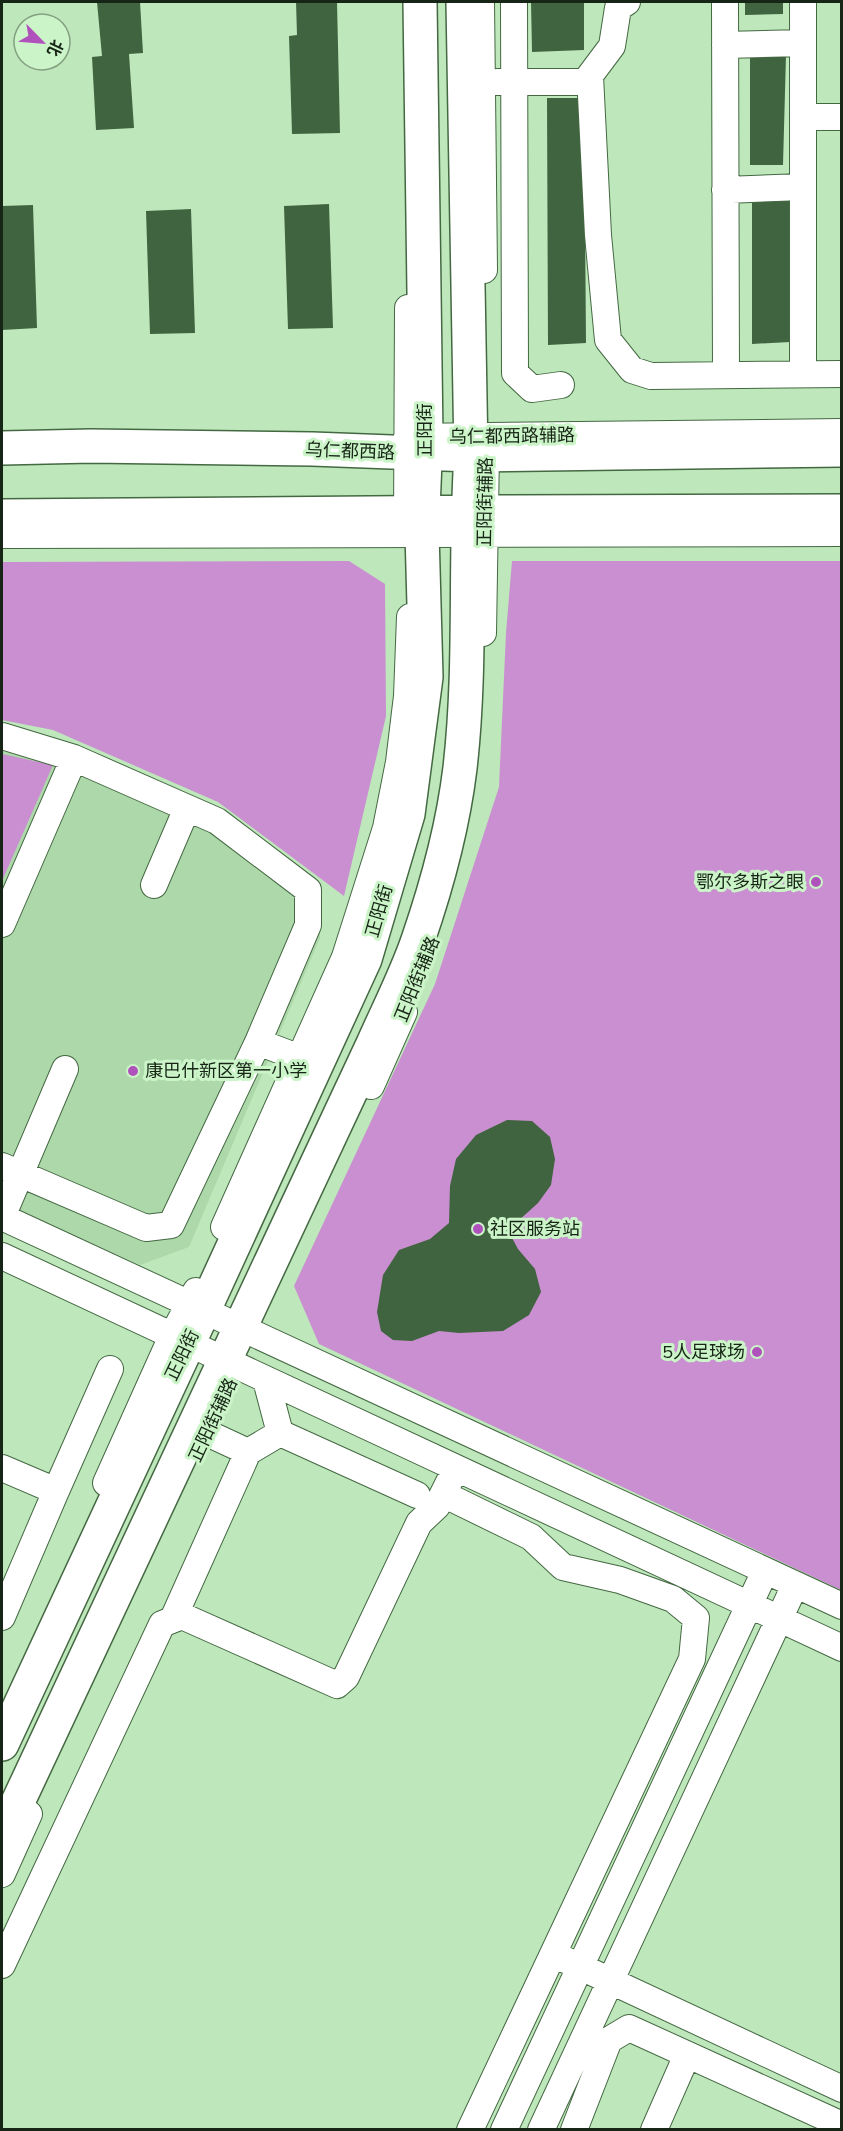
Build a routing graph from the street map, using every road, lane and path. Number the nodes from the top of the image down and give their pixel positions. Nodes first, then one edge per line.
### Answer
1 (407, 2) edge
2 (420, 2) edge
3 (463, 2) edge
4 (482, 2) edge
5 (514, 2) edge
6 (627, 2) edge
7 (725, 2) edge
8 (803, 2) edge
9 (803, 43) junction
10 (725, 45) junction
11 (590, 75) junction
12 (482, 82) junction
13 (514, 82) junction
14 (803, 117) junction
15 (842, 117) edge
16 (803, 187) junction
17 (725, 190) junction
18 (803, 374) junction
19 (842, 374) edge
20 (726, 375) junction
21 (561, 385) dead end
22 (842, 432) edge
23 (2, 437) edge
24 (417, 445) junction
25 (478, 446) junction
26 (2, 448) edge
27 (842, 450) edge
28 (842, 511) edge
29 (2, 516) edge
30 (415, 523) junction
31 (477, 523) junction
32 (842, 533) edge
33 (2, 535) edge
34 (2, 736) edge
35 (74, 758) junction
36 (187, 808) junction
37 (154, 885) dead end
38 (2, 924) edge
39 (258, 1042) junction
40 (300, 1058) junction
41 (65, 1069) dead end
42 (11, 1170) edge
43 (2, 1217) edge
44 (2, 1256) edge
45 (197, 1307) junction
46 (248, 1330) junction
47 (180, 1340) junction
48 (231, 1363) junction
49 (110, 1370) dead end
50 (266, 1380) junction
51 (207, 1433) junction
52 (280, 1433) junction
53 (248, 1452) junction
54 (2, 1468) edge
55 (456, 1468) junction
56 (56, 1491) junction
57 (442, 1494) junction
58 (417, 1495) dead end
59 (765, 1571) junction
60 (795, 1585) junction
61 (748, 1604) junction
62 (842, 1606) edge
63 (2, 1617) edge
64 (173, 1619) junction
65 (780, 1619) junction
66 (842, 1648) edge
67 (2, 1712) edge
68 (2, 1744) edge
69 (2, 1836) edge
70 (2, 1874) edge
71 (553, 1954) junction
72 (2, 1965) edge
73 (580, 1967) junction
74 (610, 1981) junction
75 (687, 2055) junction
76 (842, 2089) edge
77 (807, 2120) edge
78 (842, 2125) edge
79 (470, 2130) edge
80 (504, 2130) edge
81 (541, 2130) edge
82 (574, 2130) edge
83 (654, 2130) edge

1 - 24 street
2 - 24 main road, 正阳街
3 - 25 main road
4 - 12 street, 正阳街辅路
5 - 13 street
6 - 11 street
7 - 10 street
8 - 9 street
9 - 10 street
9 - 14 street
10 - 17 street
11 - 13 street
11 - 20 street
12 - 13 street
12 - 25 street, 正阳街辅路
13 - 21 street
14 - 15 street
14 - 16 street
16 - 17 street
16 - 18 street
17 - 20 street
18 - 19 street
18 - 20 street
22 - 25 street, 乌仁都西路辅路
23 - 24 street
24 - 25 main road, 乌仁都西路
24 - 26 main road, 乌仁都西路
24 - 30 main road, 正阳街
25 - 27 main road, 乌仁都西路
25 - 31 main road
28 - 31 main road
29 - 30 main road
30 - 31 main road
30 - 33 street
30 - 40 street
30 - 45 main road, 正阳街
31 - 32 street
31 - 46 main road
34 - 35 street
35 - 36 street
35 - 38 street
36 - 37 street
36 - 39 street
39 - 40 street
39 - 42 street
40 - 45 street
41 - 42 street
42 - 43 street
43 - 45 street
44 - 47 street
45 - 46 street
45 - 47 main road, 正阳街
46 - 48 main road
46 - 59 street
47 - 48 street
47 - 67 street
47 - 68 main road, 正阳街
48 - 50 street
48 - 51 street, 正阳街辅路
48 - 69 main road
49 - 56 street
50 - 52 street
50 - 55 street
51 - 53 street
51 - 70 street, 正阳街辅路
52 - 53 street
52 - 58 street
53 - 64 street
54 - 56 street
55 - 57 street
55 - 61 street
56 - 63 street
57 - 64 street
57 - 71 street
59 - 60 street
59 - 61 street
60 - 62 street
60 - 65 street
61 - 65 street
61 - 73 street
64 - 72 street
65 - 66 street
65 - 74 street
71 - 73 street
71 - 79 street
73 - 74 street
73 - 80 street
74 - 76 street
74 - 81 street
75 - 77 street
75 - 82 street
75 - 83 street
77 - 78 street

